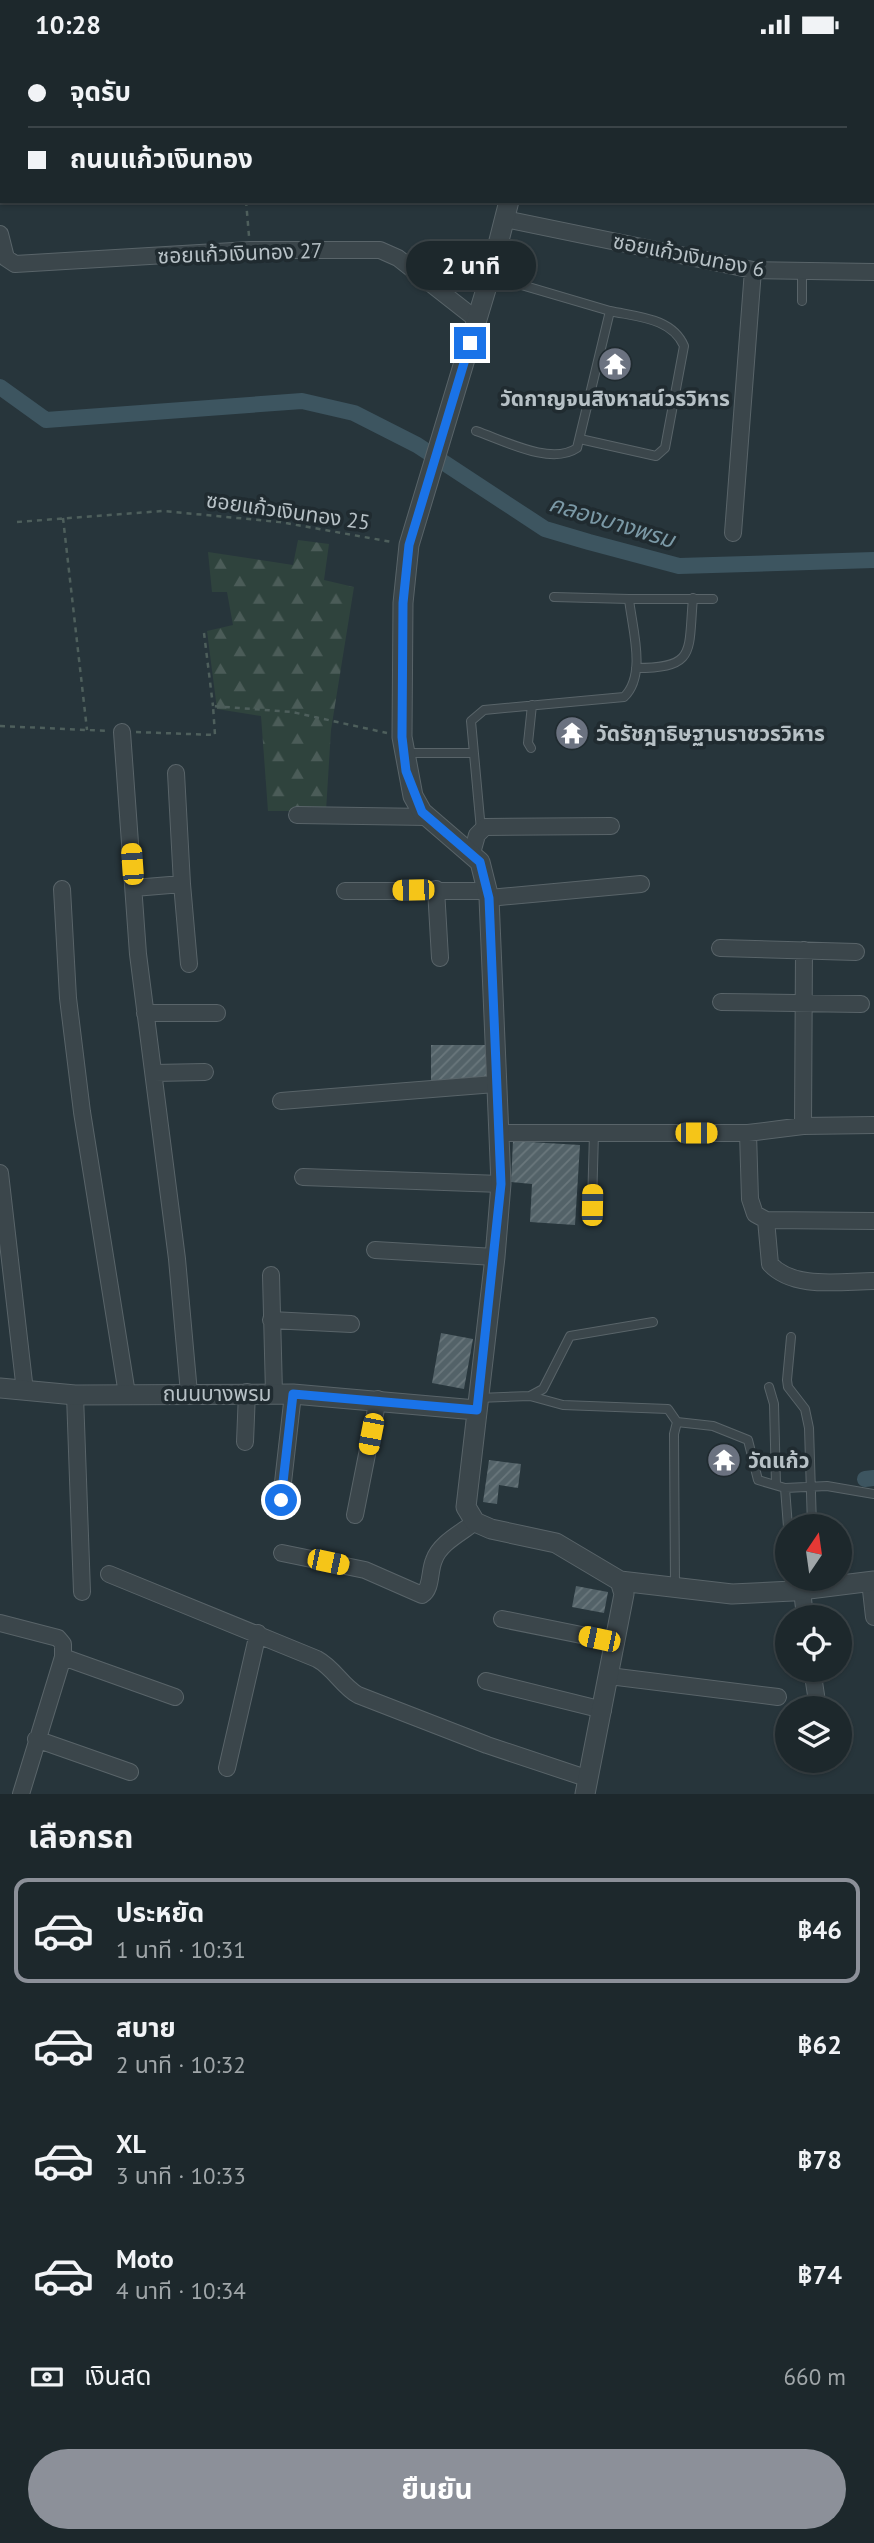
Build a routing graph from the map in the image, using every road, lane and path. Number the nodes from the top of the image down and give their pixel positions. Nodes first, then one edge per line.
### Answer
1 (246, 203) edge
2 (507, 210) edge
3 (0, 234) edge
4 (250, 250) junction
5 (753, 270) junction
6 (874, 272) edge
7 (802, 273) junction
8 (490, 276) junction
9 (802, 301) dead end
10 (610, 311) junction
11 (477, 320) junction
12 (476, 431) dead end
13 (580, 439) junction
14 (63, 517) junction
15 (17, 522) dead end
16 (733, 533) dead end
17 (409, 545) junction
18 (554, 597) dead end
19 (693, 598) junction
20 (629, 599) junction
21 (713, 599) dead end
22 (204, 633) dead end
23 (636, 668) junction
24 (532, 705) junction
25 (213, 706) junction
26 (0, 726) edge
27 (87, 730) junction
28 (122, 732) junction
29 (403, 745) junction
30 (531, 748) dead end
31 (474, 754) junction
32 (176, 773) dead end
33 (297, 815) dead end
34 (427, 817) junction
35 (611, 826) dead end
36 (481, 829) junction
37 (472, 853) junction
38 (182, 884) junction
39 (641, 884) dead end
40 (134, 888) junction
41 (62, 889) dead end
42 (436, 889) junction
43 (345, 891) dead end
44 (489, 894) junction
45 (720, 948) dead end
46 (804, 950) junction
47 (856, 952) dead end
48 (440, 958) dead end
49 (189, 964) dead end
50 (721, 1002) dead end
51 (804, 1002) junction
52 (860, 1004) dead end
53 (145, 1013) junction
54 (217, 1013) dead end
55 (205, 1072) dead end
56 (154, 1073) junction
57 (495, 1084) junction
58 (281, 1101) dead end
59 (874, 1125) edge
60 (803, 1126) junction
61 (501, 1133) junction
62 (594, 1133) junction
63 (747, 1133) junction
64 (0, 1174) edge
65 (303, 1177) dead end
66 (501, 1184) junction
67 (592, 1205) dead end
68 (766, 1220) junction
69 (874, 1221) edge
70 (374, 1250) dead end
71 (495, 1257) junction
72 (271, 1275) dead end
73 (874, 1281) edge
74 (271, 1320) junction
75 (653, 1322) dead end
76 (351, 1324) dead end
77 (791, 1337) dead end
78 (769, 1387) dead end
79 (0, 1388) edge
80 (25, 1391) junction
81 (247, 1392) junction
82 (189, 1393) junction
83 (283, 1393) junction
84 (127, 1394) junction
85 (75, 1395) junction
86 (530, 1397) junction
87 (378, 1399) junction
88 (477, 1404) junction
89 (677, 1422) junction
90 (245, 1442) dead end
91 (809, 1486) junction
92 (780, 1487) junction
93 (874, 1494) edge
94 (281, 1500) dead end
95 (785, 1514) edge
96 (811, 1514) edge
97 (355, 1515) dead end
98 (475, 1522) junction
99 (282, 1553) dead end
100 (109, 1574) dead end
101 (620, 1581) junction
102 (872, 1581) edge
103 (852, 1582) edge
104 (676, 1589) junction
105 (775, 1589) edge
106 (82, 1592) dead end
107 (874, 1618) edge
108 (502, 1619) dead end
109 (0, 1623) edge
110 (258, 1633) junction
111 (616, 1642) junction
112 (63, 1657) junction
113 (609, 1676) junction
114 (486, 1681) dead end
115 (175, 1697) dead end
116 (775, 1697) edge
117 (603, 1710) junction
118 (36, 1739) junction
119 (227, 1768) dead end
120 (130, 1772) dead end
121 (587, 1786) edge
122 (22, 1794) edge

1 - 4 path
2 - 5 street, ซอยแก้วเงินทอง 6
2 - 8 street
3 - 4 street, ซอยแก้วเงินทอง 27
4 - 11 street, ซอยแก้วเงินทอง 27
5 - 7 street, ซอยแก้วเงินทอง 6
5 - 16 street
6 - 7 street, ซอยแก้วเงินทอง 6
7 - 9 lane
8 - 10 lane
8 - 11 street
10 - 13 lane
10 - 13 lane
11 - 17 street
12 - 13 lane
14 - 15 path, ซอยแก้วเงินทอง 25
14 - 17 path, ซอยแก้วเงินทอง 25
14 - 27 path
17 - 29 street
18 - 20 lane
19 - 20 lane
19 - 21 lane
19 - 23 lane
20 - 23 lane
22 - 25 path
23 - 24 lane
24 - 30 lane
24 - 31 lane
25 - 28 path
25 - 29 path
26 - 27 path
27 - 28 path
28 - 40 street
29 - 31 lane
29 - 34 street
31 - 36 lane
32 - 38 street
33 - 34 street
34 - 37 street
35 - 36 street
36 - 37 street
37 - 44 street
38 - 40 street
38 - 49 street
39 - 44 street
40 - 53 street
41 - 84 street
42 - 43 street
42 - 44 street
42 - 48 street
44 - 57 street
45 - 46 street
46 - 47 street
46 - 51 street
50 - 51 street
51 - 52 street
51 - 60 street
53 - 54 street
53 - 56 street
55 - 56 street
56 - 82 street
57 - 58 street
57 - 61 street
59 - 60 street
60 - 63 street
61 - 62 street
61 - 66 street
62 - 63 street
62 - 67 lane
63 - 68 street
64 - 80 street
65 - 66 street
66 - 71 street
68 - 69 street
68 - 73 street
70 - 71 street
71 - 88 street
72 - 74 street
74 - 76 street
74 - 83 street
75 - 86 lane
77 - 91 lane
78 - 92 lane
79 - 80 street, ถนนบางพรม
80 - 85 street, ถนนบางพรม
81 - 82 street, ถนนบางพรม
81 - 83 street, ถนนบางพรม
81 - 90 street
82 - 84 street, ถนนบางพรม
83 - 87 street, ถนนบางพรม
83 - 94 street
84 - 85 street, ถนนบางพรม
85 - 106 street
86 - 88 lane
86 - 89 lane
87 - 88 street, ถนนบางพรม
87 - 97 street
88 - 98 street
89 - 92 lane
89 - 104 lane
91 - 92 lane
91 - 93 lane
91 - 96 lane
92 - 95 lane
98 - 99 street
98 - 101 street
100 - 110 street
101 - 104 street
101 - 111 street
102 - 103 street
102 - 107 street
104 - 105 street
108 - 111 street
109 - 112 street
110 - 119 street
110 - 121 street
111 - 113 street
112 - 115 street
112 - 118 street
113 - 116 street
113 - 117 street
114 - 117 street
117 - 121 street
118 - 120 street
118 - 122 street

